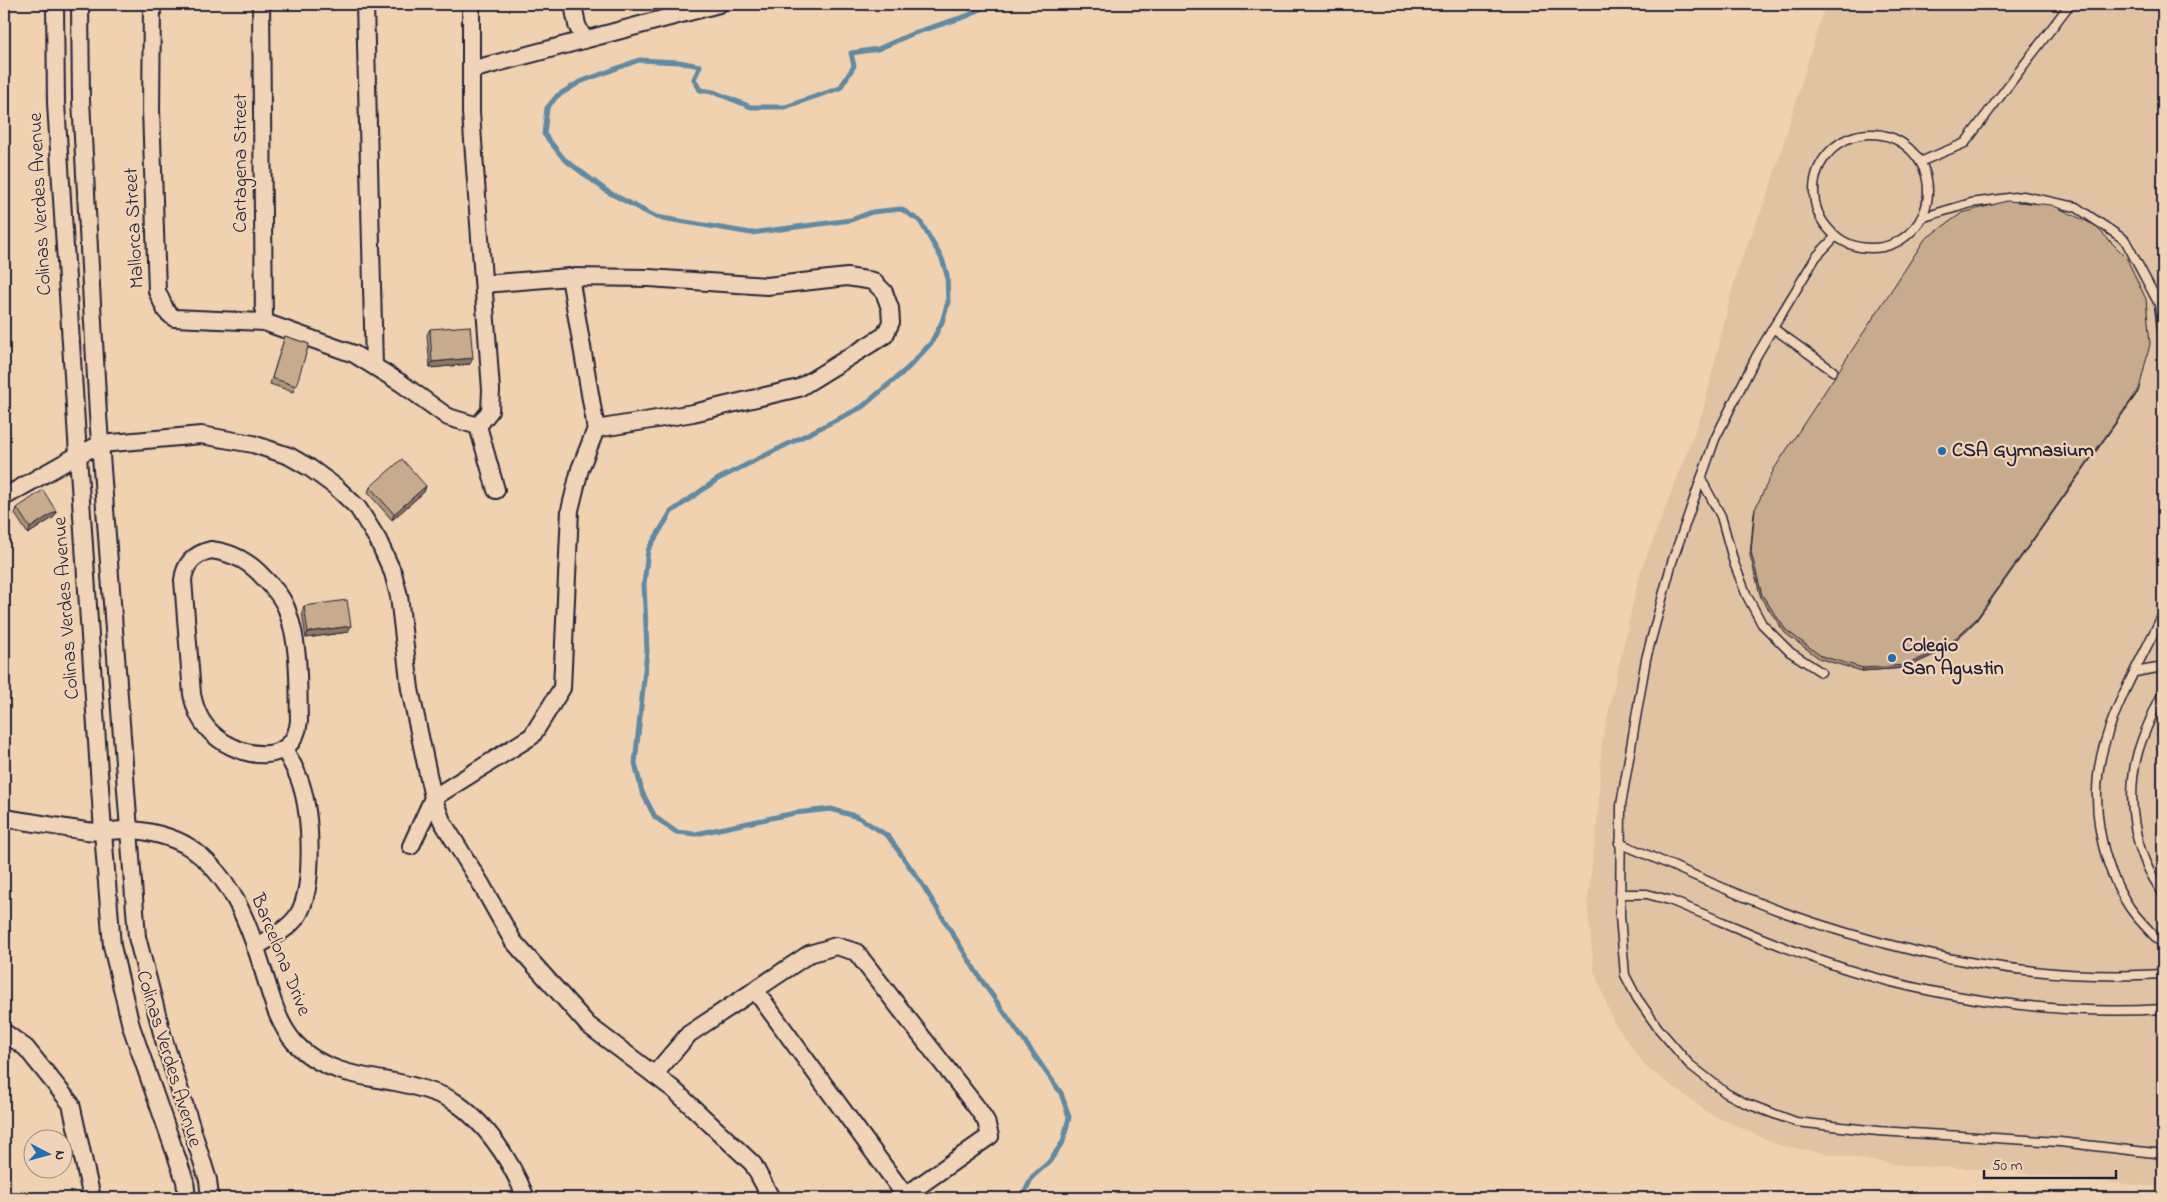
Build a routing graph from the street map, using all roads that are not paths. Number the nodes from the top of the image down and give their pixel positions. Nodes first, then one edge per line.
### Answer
1 (56, 4) edge
2 (80, 4) edge
3 (152, 4) edge
4 (261, 4) edge
5 (365, 4) edge
6 (471, 4) edge
7 (573, 4) edge
8 (719, 4) edge
9 (2070, 4) edge
10 (584, 40) junction
11 (471, 70) junction
12 (1920, 162) junction
13 (1921, 218) junction
14 (1836, 236) junction
15 (570, 277) junction
16 (484, 284) junction
17 (264, 322) junction
18 (1773, 328) junction
19 (2163, 337) edge
20 (374, 366) junction
21 (1833, 371) dead end
22 (478, 426) junction
23 (596, 428) junction
24 (101, 444) junction
25 (78, 455) junction
26 (1701, 479) junction
27 (496, 490) dead end
28 (4, 497) edge
29 (2163, 614) edge
30 (2163, 667) edge
31 (1821, 672) dead end
32 (2135, 672) junction
33 (2163, 692) edge
34 (284, 749) junction
35 (433, 798) junction
36 (4, 818) edge
37 (128, 830) junction
38 (103, 832) junction
39 (1619, 843) junction
40 (411, 846) dead end
41 (1620, 894) junction
42 (2163, 894) edge
43 (2163, 945) edge
44 (255, 947) junction
45 (2163, 974) edge
46 (755, 990) junction
47 (2163, 1009) edge
48 (4, 1032) edge
49 (654, 1075) junction
50 (2163, 1154) edge
51 (906, 1197) edge
52 (92, 1198) edge
53 (187, 1198) edge
54 (210, 1198) edge
55 (526, 1198) edge
56 (771, 1198) edge

1 - 25 street, Colinas Verdes Avenue
2 - 24 street, Colinas Verdes Avenue
3 - 17 street, Mallorca Street
4 - 17 street, Cartagena Street
5 - 20 street
6 - 11 street
7 - 10 street
8 - 10 street
9 - 12 lane
10 - 11 street
11 - 16 street
12 - 13 lane
12 - 14 lane
13 - 14 lane
13 - 19 lane
14 - 18 lane
15 - 16 street
15 - 23 street
15 - 23 street
16 - 22 street
17 - 20 street, Mallorca Street
18 - 21 lane
18 - 26 lane
20 - 22 street, Mallorca Street
22 - 27 street
23 - 35 street
24 - 25 street
24 - 35 street
24 - 37 street, Colinas Verdes Avenue
25 - 28 street
25 - 38 street, Colinas Verdes Avenue
26 - 31 lane
26 - 39 lane
29 - 32 lane
30 - 32 lane
32 - 43 lane
33 - 42 lane
34 - 34 street
34 - 44 street
35 - 40 street
35 - 49 street
36 - 38 street, Barcelona Drive
37 - 38 street, Barcelona Drive
37 - 44 street, Barcelona Drive
37 - 54 street, Colinas Verdes Avenue
38 - 53 street, Colinas Verdes Avenue
39 - 41 lane
39 - 45 lane
41 - 47 lane
41 - 50 lane
44 - 55 street, Barcelona Drive
46 - 49 street
46 - 51 street
46 - 51 street
48 - 52 street
49 - 56 street

